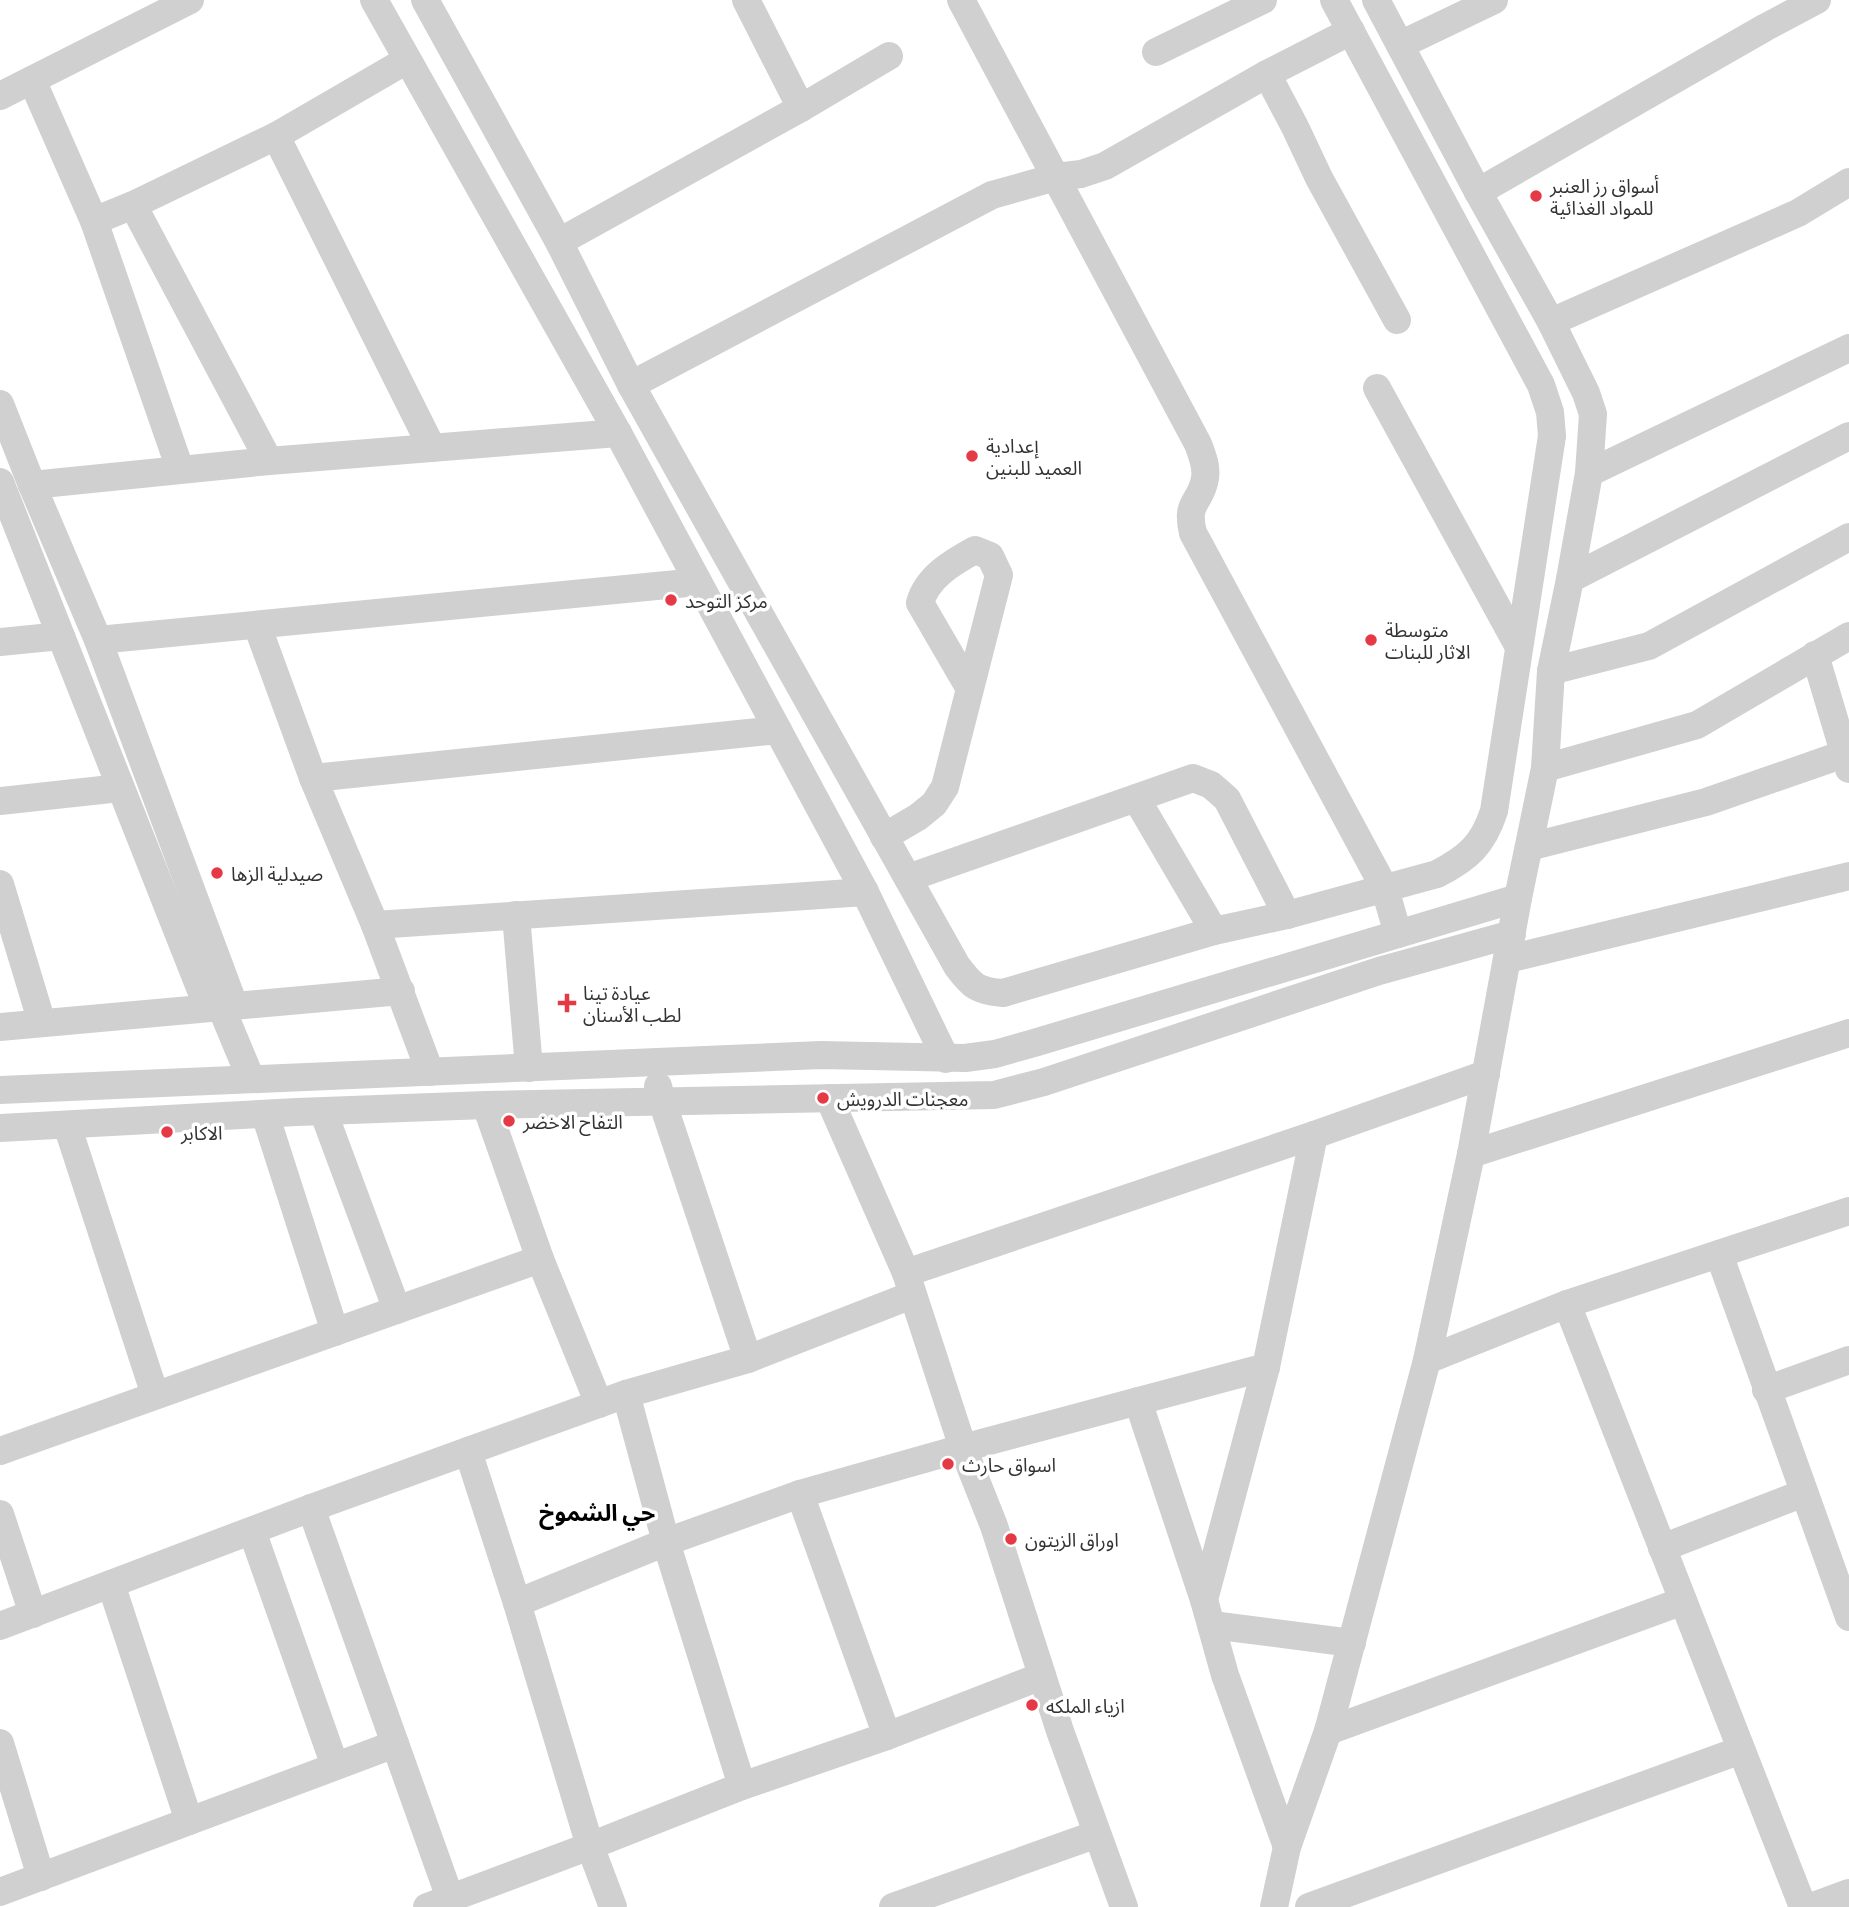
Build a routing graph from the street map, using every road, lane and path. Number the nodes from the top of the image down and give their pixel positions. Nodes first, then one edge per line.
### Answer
1 (190, 0) edge
2 (374, 0) edge
3 (425, 0) edge
4 (746, 0) edge
5 (961, 0) edge
6 (1263, 0) edge
7 (1334, 0) edge
8 (1376, 0) edge
9 (1494, 0) edge
10 (1817, 0) edge
11 (1351, 31) junction
12 (1400, 45) junction
13 (1157, 52) dead end
14 (889, 56) dead end
15 (407, 60) junction
16 (1267, 74) junction
17 (32, 80) junction
18 (0, 96) edge
19 (801, 108) junction
20 (276, 136) junction
21 (1056, 177) junction
22 (1849, 182) edge
23 (1478, 192) junction
24 (133, 205) junction
25 (94, 221) junction
26 (559, 243) junction
27 (1397, 320) dead end
28 (1551, 322) junction
29 (1849, 348) edge
30 (631, 384) junction
31 (1377, 388) dead end
32 (0, 404) edge
33 (618, 433) junction
34 (1849, 436) edge
35 (432, 448) junction
36 (269, 461) junction
37 (180, 469) junction
38 (1589, 473) junction
39 (0, 482) edge
40 (32, 485) junction
41 (1849, 537) edge
42 (1570, 579) junction
43 (698, 582) junction
44 (257, 625) junction
45 (61, 636) junction
46 (1849, 636) edge
47 (98, 640) junction
48 (0, 642) edge
49 (1519, 647) junction
50 (1815, 655) junction
51 (1550, 671) junction
52 (970, 689) dead end
53 (1841, 712) edge
54 (126, 716) junction
55 (97, 727) junction
56 (778, 730) junction
57 (1846, 761) edge
58 (1545, 768) junction
59 (313, 778) junction
60 (121, 788) junction
61 (1136, 798) junction
62 (0, 801) edge
63 (884, 837) junction
64 (1529, 847) junction
65 (1849, 876) edge
66 (908, 878) junction
67 (0, 884) edge
68 (1385, 889) junction
69 (865, 892) junction
70 (1518, 898) junction
71 (516, 915) junction
72 (1287, 915) junction
73 (374, 925) junction
74 (1214, 931) junction
75 (1398, 934) junction
76 (1510, 947) junction
77 (401, 991) junction
78 (221, 1007) junction
79 (42, 1023) junction
80 (0, 1027) edge
81 (1849, 1033) edge
82 (946, 1059) junction
83 (653, 1062) junction
84 (529, 1068) junction
85 (430, 1072) junction
86 (1486, 1074) junction
87 (251, 1079) junction
88 (0, 1090) edge
89 (830, 1098) junction
90 (662, 1101) junction
91 (486, 1105) junction
92 (323, 1111) junction
93 (264, 1114) junction
94 (67, 1125) junction
95 (0, 1128) edge
96 (1314, 1135) junction
97 (1471, 1154) junction
98 (1849, 1211) edge
99 (1718, 1254) junction
100 (540, 1259) junction
101 (909, 1284) junction
102 (1567, 1304) junction
103 (397, 1310) junction
104 (334, 1332) junction
105 (748, 1359) junction
106 (1427, 1360) junction
107 (1849, 1360) edge
108 (1266, 1367) junction
109 (1766, 1390) junction
110 (626, 1394) junction
111 (155, 1395) junction
112 (1138, 1401) junction
113 (598, 1404) junction
114 (963, 1448) junction
115 (0, 1451) edge
116 (468, 1451) junction
117 (1804, 1493) junction
118 (800, 1494) junction
119 (311, 1508) junction
120 (0, 1514) edge
121 (252, 1531) junction
122 (666, 1542) junction
123 (1662, 1548) junction
124 (111, 1584) junction
125 (1683, 1601) junction
126 (517, 1603) junction
127 (1208, 1613) junction
128 (33, 1614) junction
129 (1849, 1617) edge
130 (0, 1626) edge
131 (1352, 1643) junction
132 (1042, 1676) junction
133 (1328, 1731) junction
134 (887, 1736) junction
135 (0, 1743) edge
136 (395, 1744) junction
137 (1741, 1749) junction
138 (335, 1766) junction
139 (741, 1786) junction
140 (189, 1821) junction
141 (1097, 1834) junction
142 (590, 1846) junction
143 (1287, 1847) junction
144 (41, 1877) junction
145 (0, 1892) edge
146 (1849, 1893) edge
147 (438, 1903) edge
148 (613, 1907) edge
149 (893, 1907) edge
150 (1124, 1907) edge
151 (1274, 1907) edge
152 (1309, 1907) edge
153 (1803, 1907) edge
154 (1811, 1907) edge

1 - 17 street
2 - 15 street
3 - 26 street
4 - 19 street
5 - 21 street
6 - 13 street
7 - 11 street
8 - 12 street
9 - 12 street
10 - 23 street
11 - 16 street
11 - 49 street
12 - 23 street
14 - 19 street
15 - 20 street
15 - 33 street
16 - 21 street
16 - 27 street
17 - 18 street
17 - 25 street
19 - 26 street
20 - 24 street
20 - 35 street
21 - 30 street
21 - 68 street
22 - 28 street
23 - 28 street
24 - 25 street
24 - 36 street
25 - 37 street
26 - 30 street
28 - 38 street
29 - 38 street
30 - 63 street
31 - 49 street
32 - 40 street
33 - 35 street
33 - 43 street
34 - 42 street
35 - 36 street
36 - 37 street
37 - 40 street
38 - 42 street
39 - 45 street
40 - 47 street
41 - 51 street
42 - 51 street
43 - 44 street
43 - 56 street
44 - 47 street
44 - 59 street
45 - 48 street
45 - 55 street
46 - 50 street
47 - 54 street
49 - 68 street
50 - 53 street
50 - 58 street
51 - 58 street
52 - 63 street
53 - 57 street
54 - 55 street
54 - 78 street
55 - 60 street
56 - 59 street
56 - 69 street
57 - 64 street
58 - 64 street
59 - 73 street
60 - 62 street
60 - 78 street
61 - 66 street
61 - 72 street
61 - 74 street
63 - 66 street
64 - 70 street
65 - 76 street
66 - 74 street
67 - 79 street
68 - 72 street
68 - 75 street
69 - 71 street
69 - 82 street
70 - 75 street
70 - 76 street
71 - 73 street
71 - 84 street
72 - 74 street
73 - 77 street
75 - 82 street
76 - 86 street
76 - 89 street
77 - 78 street
77 - 85 street
78 - 79 street
78 - 87 street
79 - 80 street
81 - 97 street
82 - 83 street
83 - 84 street
83 - 90 street
84 - 85 street
85 - 87 street
86 - 96 street
86 - 97 street
87 - 88 street
89 - 90 street
89 - 101 street
90 - 91 street
90 - 105 street
91 - 92 street
91 - 100 street
92 - 93 street
92 - 103 street
93 - 94 street
93 - 104 street
94 - 95 street
94 - 111 street
96 - 101 street
96 - 108 street
97 - 106 street
98 - 99 street
99 - 102 street
99 - 109 street
100 - 103 street
100 - 113 street
101 - 105 street
101 - 114 street
102 - 106 street
102 - 123 street
103 - 104 street
104 - 111 street
105 - 110 street
106 - 131 street
107 - 109 street
108 - 112 street
108 - 127 street
109 - 117 street
110 - 113 street
110 - 122 street
111 - 115 street
112 - 114 street
112 - 127 street
113 - 116 street
114 - 118 street
114 - 132 street
116 - 119 street
116 - 126 street
117 - 123 street
117 - 129 street
118 - 122 street
118 - 134 street
119 - 121 street
119 - 136 street
120 - 128 street
121 - 124 street
121 - 138 street
122 - 126 street
122 - 139 street
123 - 125 street
124 - 128 street
124 - 140 street
125 - 133 street
125 - 137 street
126 - 142 street
127 - 131 street
127 - 143 street
128 - 130 street
131 - 133 street
132 - 134 street
132 - 141 street
133 - 143 street
134 - 139 street
135 - 144 street
136 - 138 street
136 - 147 street
137 - 152 street
137 - 153 street
138 - 140 street
139 - 142 street
140 - 144 street
141 - 149 street
141 - 150 street
142 - 147 street
142 - 148 street
143 - 151 street
144 - 145 street
146 - 154 street

